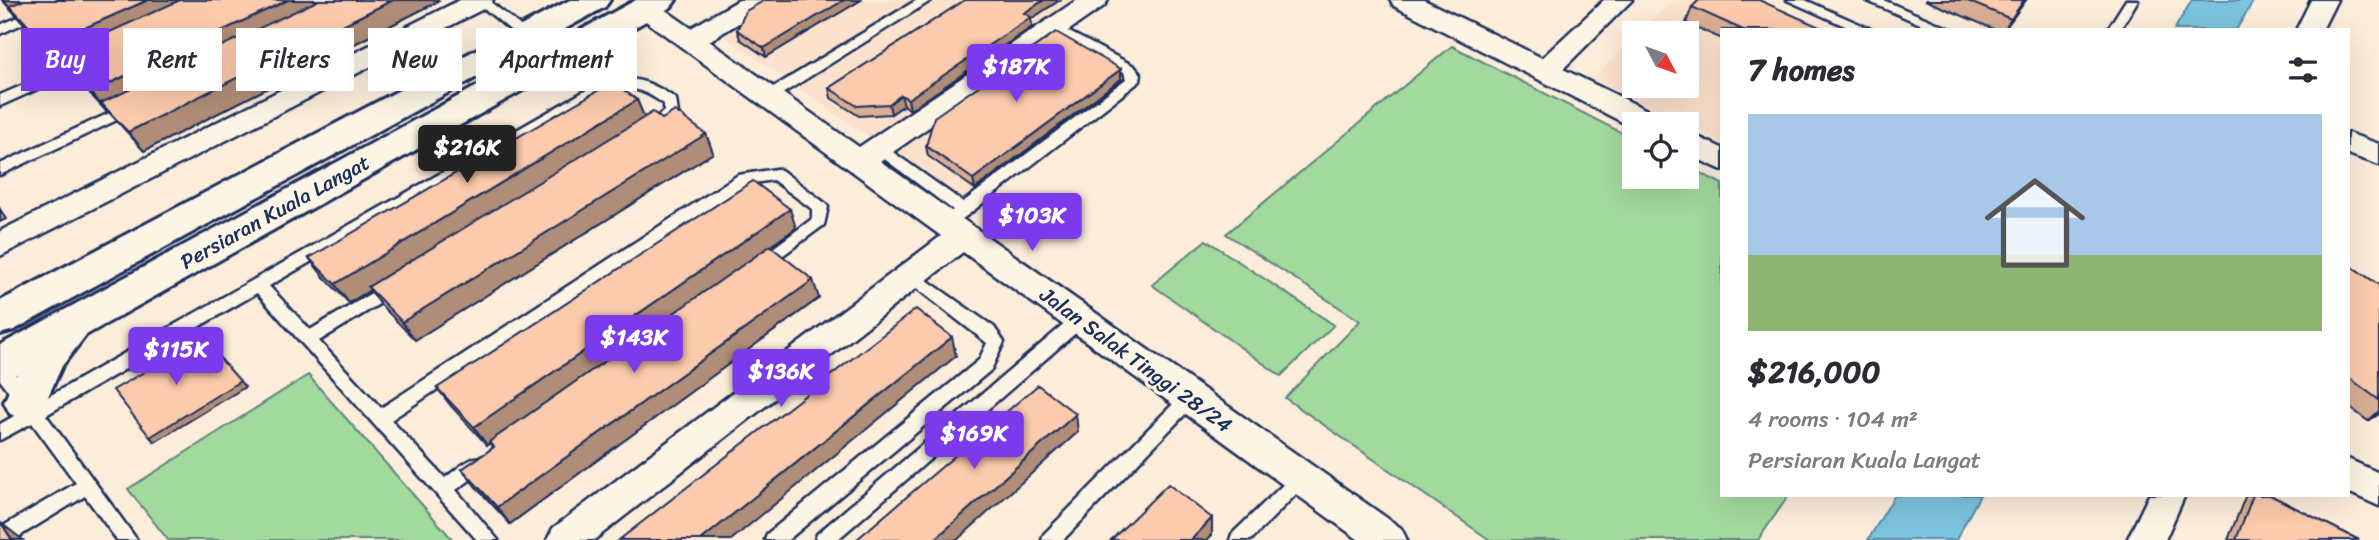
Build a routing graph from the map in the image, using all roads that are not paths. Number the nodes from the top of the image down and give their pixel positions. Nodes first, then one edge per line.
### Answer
1 (69, 0) edge
2 (480, 0) edge
3 (594, 0) edge
4 (758, 0) edge
5 (926, 0) edge
6 (1095, 0) edge
7 (1403, 0) edge
8 (1619, 0) edge
9 (1793, 0) edge
10 (1871, 0) edge
11 (2132, 0) edge
12 (2324, 0) edge
13 (653, 4) edge
14 (516, 28) edge
15 (541, 28) edge
16 (1054, 28) junction
17 (1862, 28) edge
18 (1942, 28) edge
19 (2114, 28) edge
20 (2310, 28) edge
21 (0, 30) edge
22 (690, 40) junction
23 (476, 63) edge
24 (1545, 71) junction
25 (22, 91) edge
26 (769, 96) junction
27 (148, 100) edge
28 (0, 101) edge
29 (1627, 112) edge
30 (633, 139) edge
31 (2350, 144) edge
32 (1699, 148) edge
33 (869, 155) junction
34 (2379, 155) edge
35 (1720, 159) edge
36 (0, 170) edge
37 (957, 223) junction
38 (0, 245) edge
39 (413, 275) edge
40 (911, 275) junction
41 (745, 277) edge
42 (259, 285) junction
43 (0, 319) edge
44 (1080, 320) junction
45 (309, 339) junction
46 (13, 389) edge
47 (1190, 398) junction
48 (380, 418) junction
49 (0, 433) edge
50 (499, 450) edge
51 (2350, 475) edge
52 (1301, 478) junction
53 (88, 485) junction
54 (443, 489) junction
55 (2379, 490) edge
56 (2165, 497) edge
57 (0, 538) edge
58 (128, 540) edge
59 (489, 540) edge
60 (566, 540) edge
61 (774, 540) edge
62 (824, 540) edge
63 (1051, 540) edge
64 (1239, 540) edge
65 (1388, 540) edge
66 (2146, 540) edge

1 - 21 lane
2 - 14 lane
2 - 38 street
3 - 15 main road, Persiaran Kuala Langat
4 - 22 street
5 - 26 lane
6 - 16 street
7 - 24 street
8 - 24 street
9 - 17 lane
10 - 18 lane
11 - 19 lane
12 - 20 street
13 - 22 street, Jalan Salak Tinggi 28/24
13 - 46 main road, Persiaran Kuala Langat
16 - 33 street
16 - 37 lane
22 - 26 street, Jalan Salak Tinggi 28/24
23 - 43 main road, Persiaran Kuala Langat
24 - 29 street
25 - 28 lane
26 - 33 street, Jalan Salak Tinggi 28/24
27 - 36 lane
30 - 42 lane
31 - 34 street
32 - 35 street
33 - 37 street, Jalan Salak Tinggi 28/24
37 - 40 street
37 - 44 street, Jalan Salak Tinggi 28/24
39 - 45 lane
40 - 60 street
40 - 61 lane
41 - 48 lane
42 - 45 lane
42 - 46 lane
44 - 47 street, Jalan Salak Tinggi 28/24
44 - 62 lane
45 - 48 lane
46 - 49 lane
46 - 53 lane
47 - 52 street, Jalan Salak Tinggi 28/24
47 - 63 lane
48 - 54 lane
50 - 54 lane
51 - 55 street
52 - 64 lane
52 - 65 street, Jalan Salak Tinggi 28/24
53 - 57 lane
53 - 58 lane
54 - 59 lane
56 - 66 street

